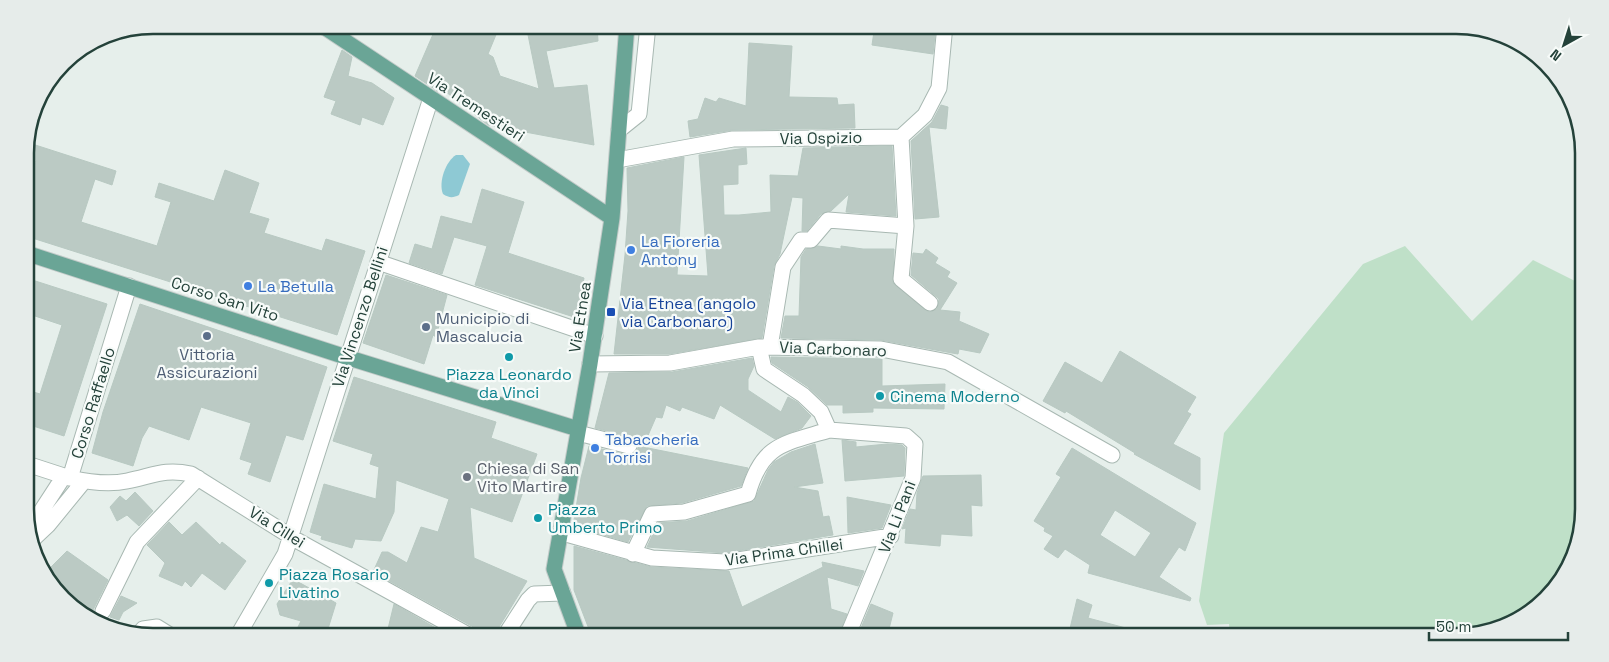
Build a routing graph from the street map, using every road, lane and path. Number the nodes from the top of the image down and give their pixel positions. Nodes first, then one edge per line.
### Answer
1 (335, 34) edge
2 (626, 34) edge
3 (647, 34) edge
4 (944, 34) edge
5 (625, 56) junction
6 (645, 58) junction
7 (431, 98) junction
8 (620, 130) junction
9 (901, 137) junction
10 (617, 160) junction
11 (612, 218) junction
12 (906, 226) junction
13 (34, 256) edge
14 (378, 262) junction
15 (129, 286) junction
16 (930, 303) dead end
17 (595, 336) junction
18 (764, 347) junction
19 (346, 357) junction
20 (590, 364) junction
21 (828, 430) junction
22 (578, 431) junction
23 (629, 446) dead end
24 (1112, 455) dead end
25 (34, 466) edge
26 (72, 478) junction
27 (198, 478) junction
28 (35, 523) edge
29 (560, 532) junction
30 (37, 536) edge
31 (291, 536) junction
32 (891, 536) junction
33 (632, 554) junction
34 (563, 593) junction
35 (103, 611) dead end
36 (241, 628) edge
37 (456, 628) edge
38 (510, 628) edge
39 (576, 628) edge
40 (851, 628) edge

1 - 7 main road, Via Tremestieri
2 - 5 main road, Via Etnea
3 - 6 street
4 - 9 street
5 - 6 street
5 - 8 main road, Via Etnea
6 - 8 street
7 - 11 main road, Via Tremestieri
7 - 14 street, Via Vincenzo Bellini
8 - 10 main road, Via Etnea
9 - 10 street, Via Ospizio
9 - 12 street
10 - 11 main road, Via Etnea
11 - 17 main road, Via Etnea
12 - 16 street
12 - 18 street
13 - 15 main road, Corso San Vito
14 - 17 street
14 - 19 street, Via Vincenzo Bellini
15 - 19 main road, Corso San Vito
15 - 26 street, Corso Raffaello
17 - 20 main road, Via Etnea
18 - 20 street, Via Carbonaro
18 - 21 street
18 - 24 street, Via Carbonaro
19 - 22 main road, Corso San Vito
19 - 31 street, Via Vincenzo Bellini
20 - 22 main road, Via Etnea
21 - 32 street, Via Li Pani
21 - 33 street
22 - 23 street
22 - 29 main road, Via Etnea
25 - 26 street, Corso Raffaello
26 - 27 street, Via Cillei
26 - 28 street
26 - 30 street
27 - 31 street, Via Cillei
27 - 35 street
29 - 33 street, Via Prima Chillei
29 - 34 main road, Via Etnea
31 - 36 street, Via Vincenzo Bellini
31 - 37 street, Via Cillei
32 - 33 street, Via Prima Chillei
32 - 40 street, Via Li Pani
34 - 38 street
34 - 39 main road, Via Etnea

